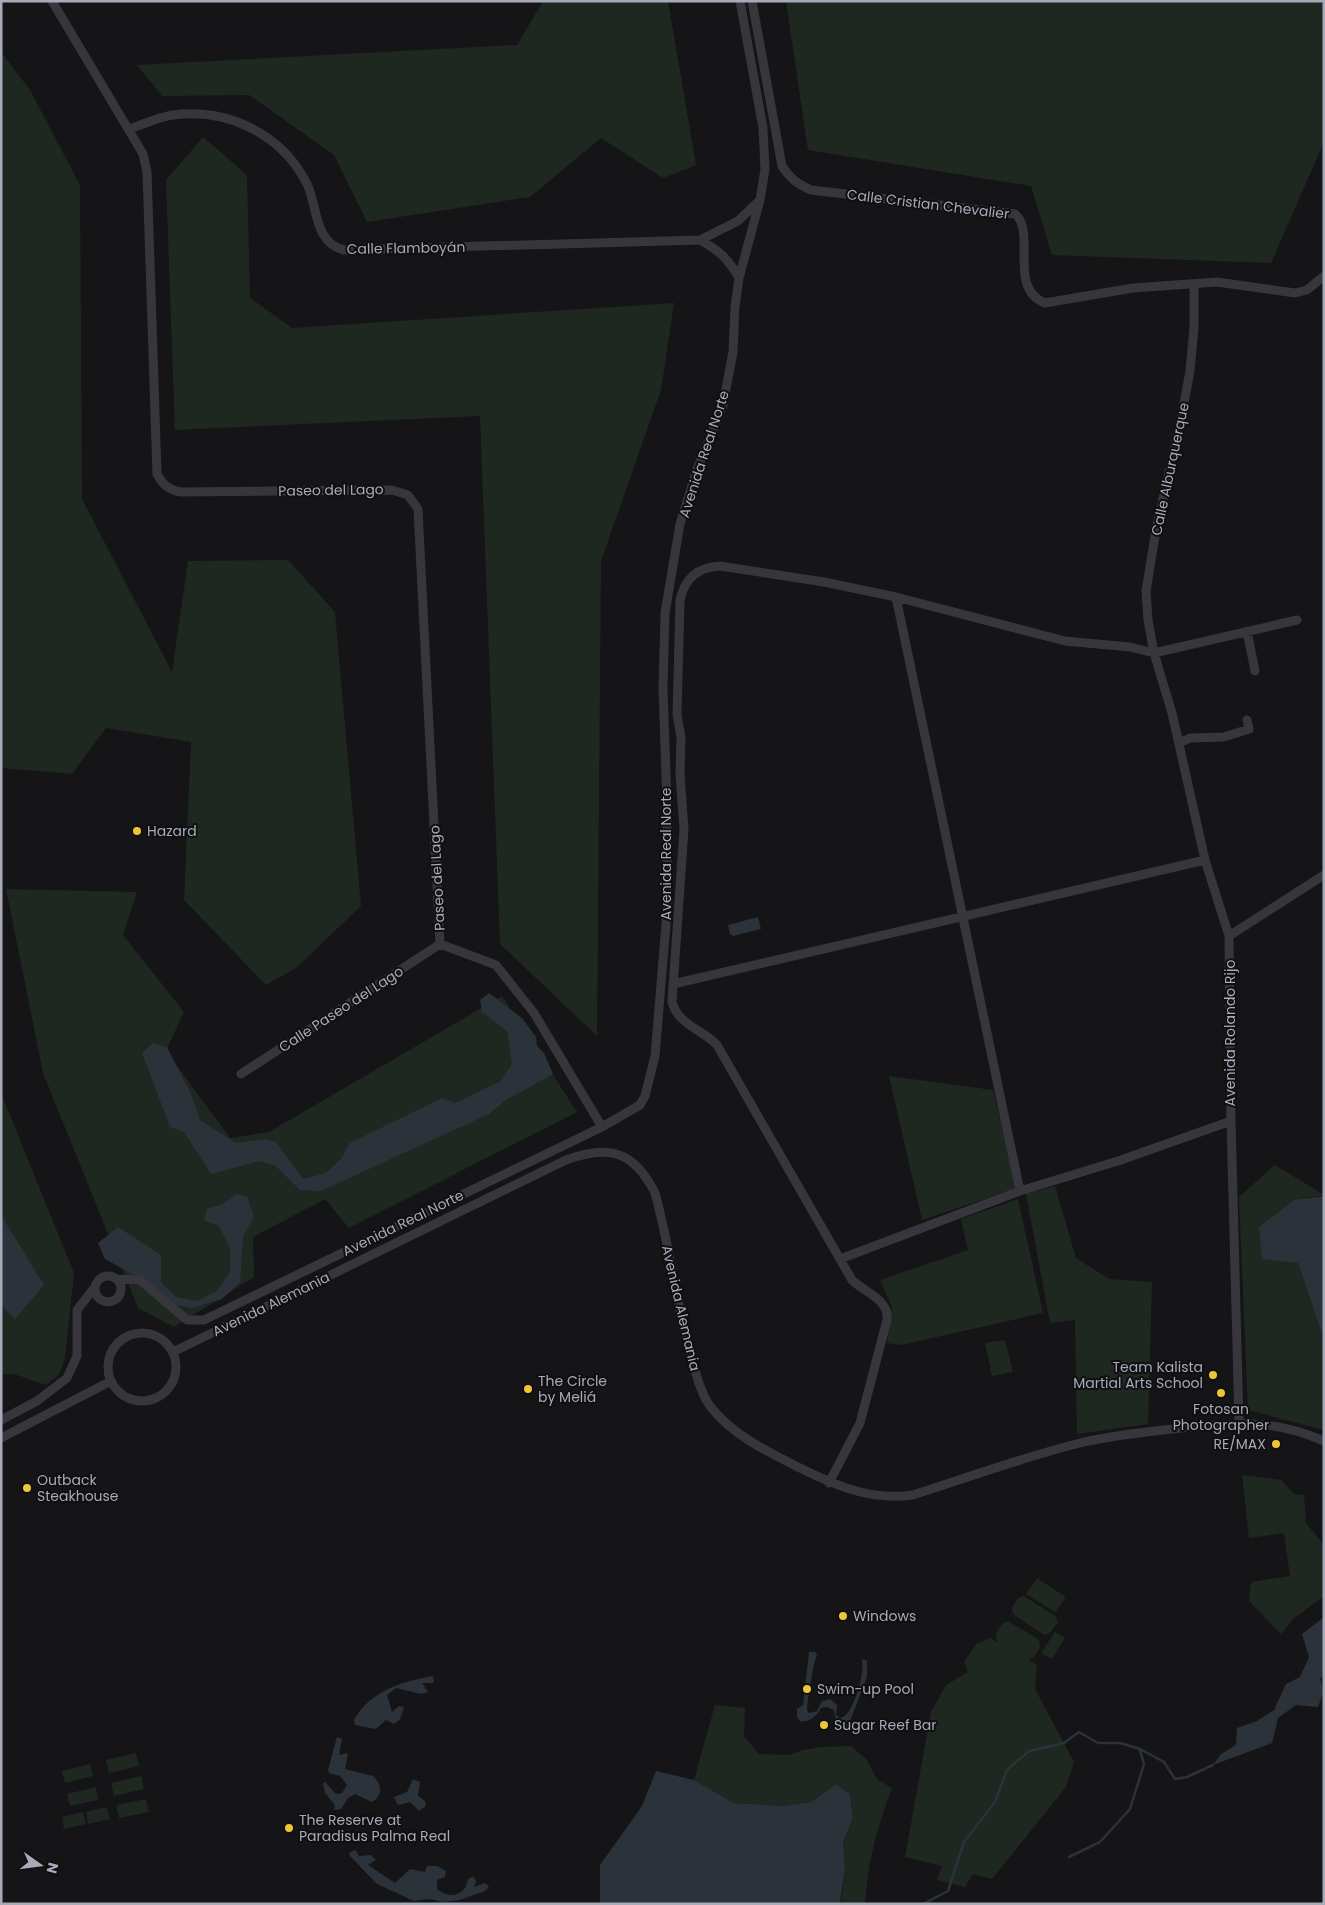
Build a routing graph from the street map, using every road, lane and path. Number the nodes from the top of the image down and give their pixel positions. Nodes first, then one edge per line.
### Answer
1 (52, 1) edge
2 (740, 1) edge
3 (752, 1) edge
4 (130, 129) junction
5 (760, 200) junction
6 (700, 240) junction
7 (1324, 276) edge
8 (739, 278) junction
9 (1194, 284) junction
10 (896, 597) junction
11 (1297, 620) dead end
12 (1248, 631) junction
13 (1154, 653) junction
14 (1255, 671) dead end
15 (1247, 720) dead end
16 (1179, 743) junction
17 (1206, 860) junction
18 (1324, 876) edge
19 (962, 916) junction
20 (1229, 936) junction
21 (440, 944) junction
22 (673, 984) junction
23 (241, 1074) dead end
24 (1231, 1121) junction
25 (602, 1127) junction
26 (1020, 1191) junction
27 (840, 1259) junction
28 (117, 1279) junction
29 (130, 1279) junction
30 (95, 1287) junction
31 (122, 1289) junction
32 (98, 1298) junction
33 (84, 1299) junction
34 (173, 1352) junction
35 (111, 1381) junction
36 (1, 1420) edge
37 (1239, 1423) junction
38 (1, 1438) edge
39 (1324, 1441) edge
40 (828, 1483) junction

1 - 4 street
2 - 5 street, Avenida Real Norte
3 - 9 street, Calle Cristian Chevalier
4 - 6 street, Calle Flamboyán
4 - 21 street, Paseo del Lago
5 - 6 street
5 - 8 street, Avenida Real Norte
6 - 8 street
7 - 9 street, Calle Cristian Chevalier
8 - 25 street, Avenida Real Norte
9 - 13 street, Calle Alburquerque
10 - 13 street
10 - 19 street
10 - 22 street
11 - 12 street
12 - 13 street
12 - 14 street
13 - 16 street, Avenida Rolando Rijo
15 - 16 street
16 - 17 street, Avenida Rolando Rijo
17 - 19 street
17 - 20 street, Avenida Rolando Rijo
18 - 20 street
19 - 22 street
19 - 26 street
20 - 24 street, Avenida Rolando Rijo
21 - 23 street, Calle Paseo del Lago
21 - 25 street
22 - 27 street
24 - 26 street
24 - 37 street, Avenida Rolando Rijo
25 - 29 street, Avenida Real Norte
26 - 27 street
27 - 40 street
28 - 29 street, Avenida Real Norte
28 - 30 street
28 - 31 street
29 - 31 street
30 - 32 street
30 - 33 street
31 - 32 street
32 - 33 street
33 - 36 street
34 - 35 street
34 - 35 street
34 - 40 street, Avenida Alemania
35 - 38 street
37 - 39 street, Avenida Alemania
37 - 40 street, Avenida Alemania

